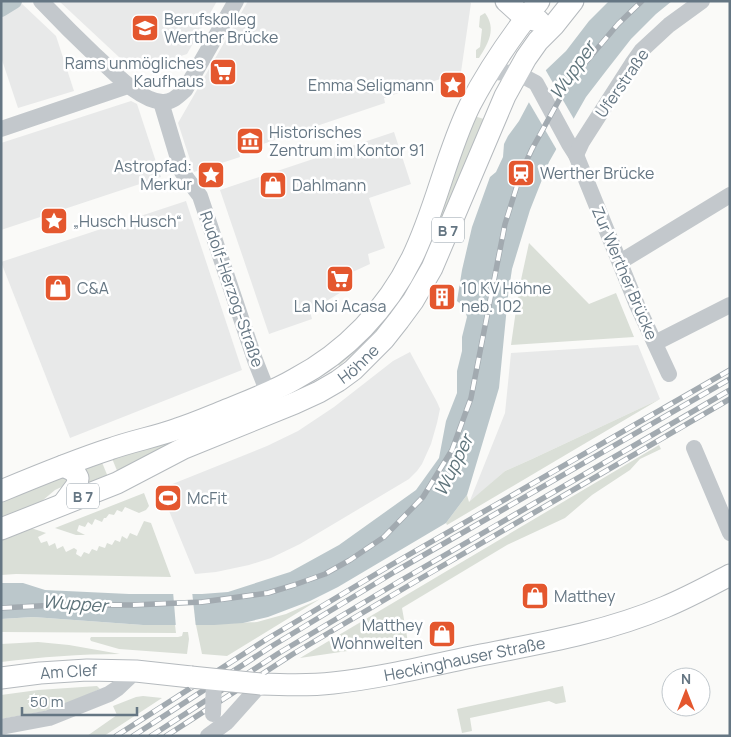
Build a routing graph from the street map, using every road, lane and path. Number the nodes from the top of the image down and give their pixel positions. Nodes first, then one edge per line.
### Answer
1 (41, 1) edge
2 (236, 1) edge
3 (506, 1) edge
4 (538, 1) edge
5 (573, 1) edge
6 (702, 1) edge
7 (525, 18) junction
8 (554, 25) junction
9 (489, 72) junction
10 (526, 78) junction
11 (128, 86) junction
12 (161, 102) junction
13 (1, 129) edge
14 (572, 150) junction
15 (730, 195) edge
16 (620, 262) junction
17 (730, 305) edge
18 (655, 343) junction
19 (324, 362) junction
20 (669, 374) dead end
21 (319, 392) junction
22 (268, 393) junction
23 (694, 448) dead end
24 (63, 466) junction
25 (1, 491) edge
26 (63, 504) junction
27 (1, 529) edge
28 (730, 533) edge
29 (730, 575) edge
30 (136, 672) junction
31 (1, 678) edge
32 (214, 679) junction
33 (261, 684) junction
34 (1, 726) edge
35 (204, 736) edge
36 (208, 736) edge

1 - 11 street
2 - 12 street
3 - 7 main road
4 - 7 main road, Höhne / B 7
4 - 8 main road
5 - 8 main road, B 7
6 - 14 street, Uferstraße
7 - 8 main road
7 - 9 main road, Höhne / B 7
8 - 10 main road, Höhne / B 7
9 - 10 street
9 - 19 main road, Höhne / B 7
10 - 14 street, Zur Werther Brücke
10 - 21 main road, Höhne / B 7
11 - 12 street
11 - 13 street
12 - 22 street, Rudolf-Herzog-Straße
14 - 16 street, Zur Werther Brücke
15 - 16 street
16 - 18 street, Zur Werther Brücke
17 - 18 street
18 - 20 street, Zur Werther Brücke
19 - 21 main road
19 - 22 main road, Höhne / B 7
21 - 26 main road, Höhne / B 7
22 - 24 main road, Höhne / B 7
23 - 28 street
24 - 25 main road, Höhne / B 7
24 - 26 main road
26 - 27 main road, Höhne / B 7
29 - 33 main road, Heckinghauser Straße
30 - 31 main road, Am Clef
30 - 32 main road, Am Clef, bridge
30 - 34 street, Am Clef
32 - 33 main road, Am Clef, bridge
32 - 35 street, bridge
33 - 36 street

